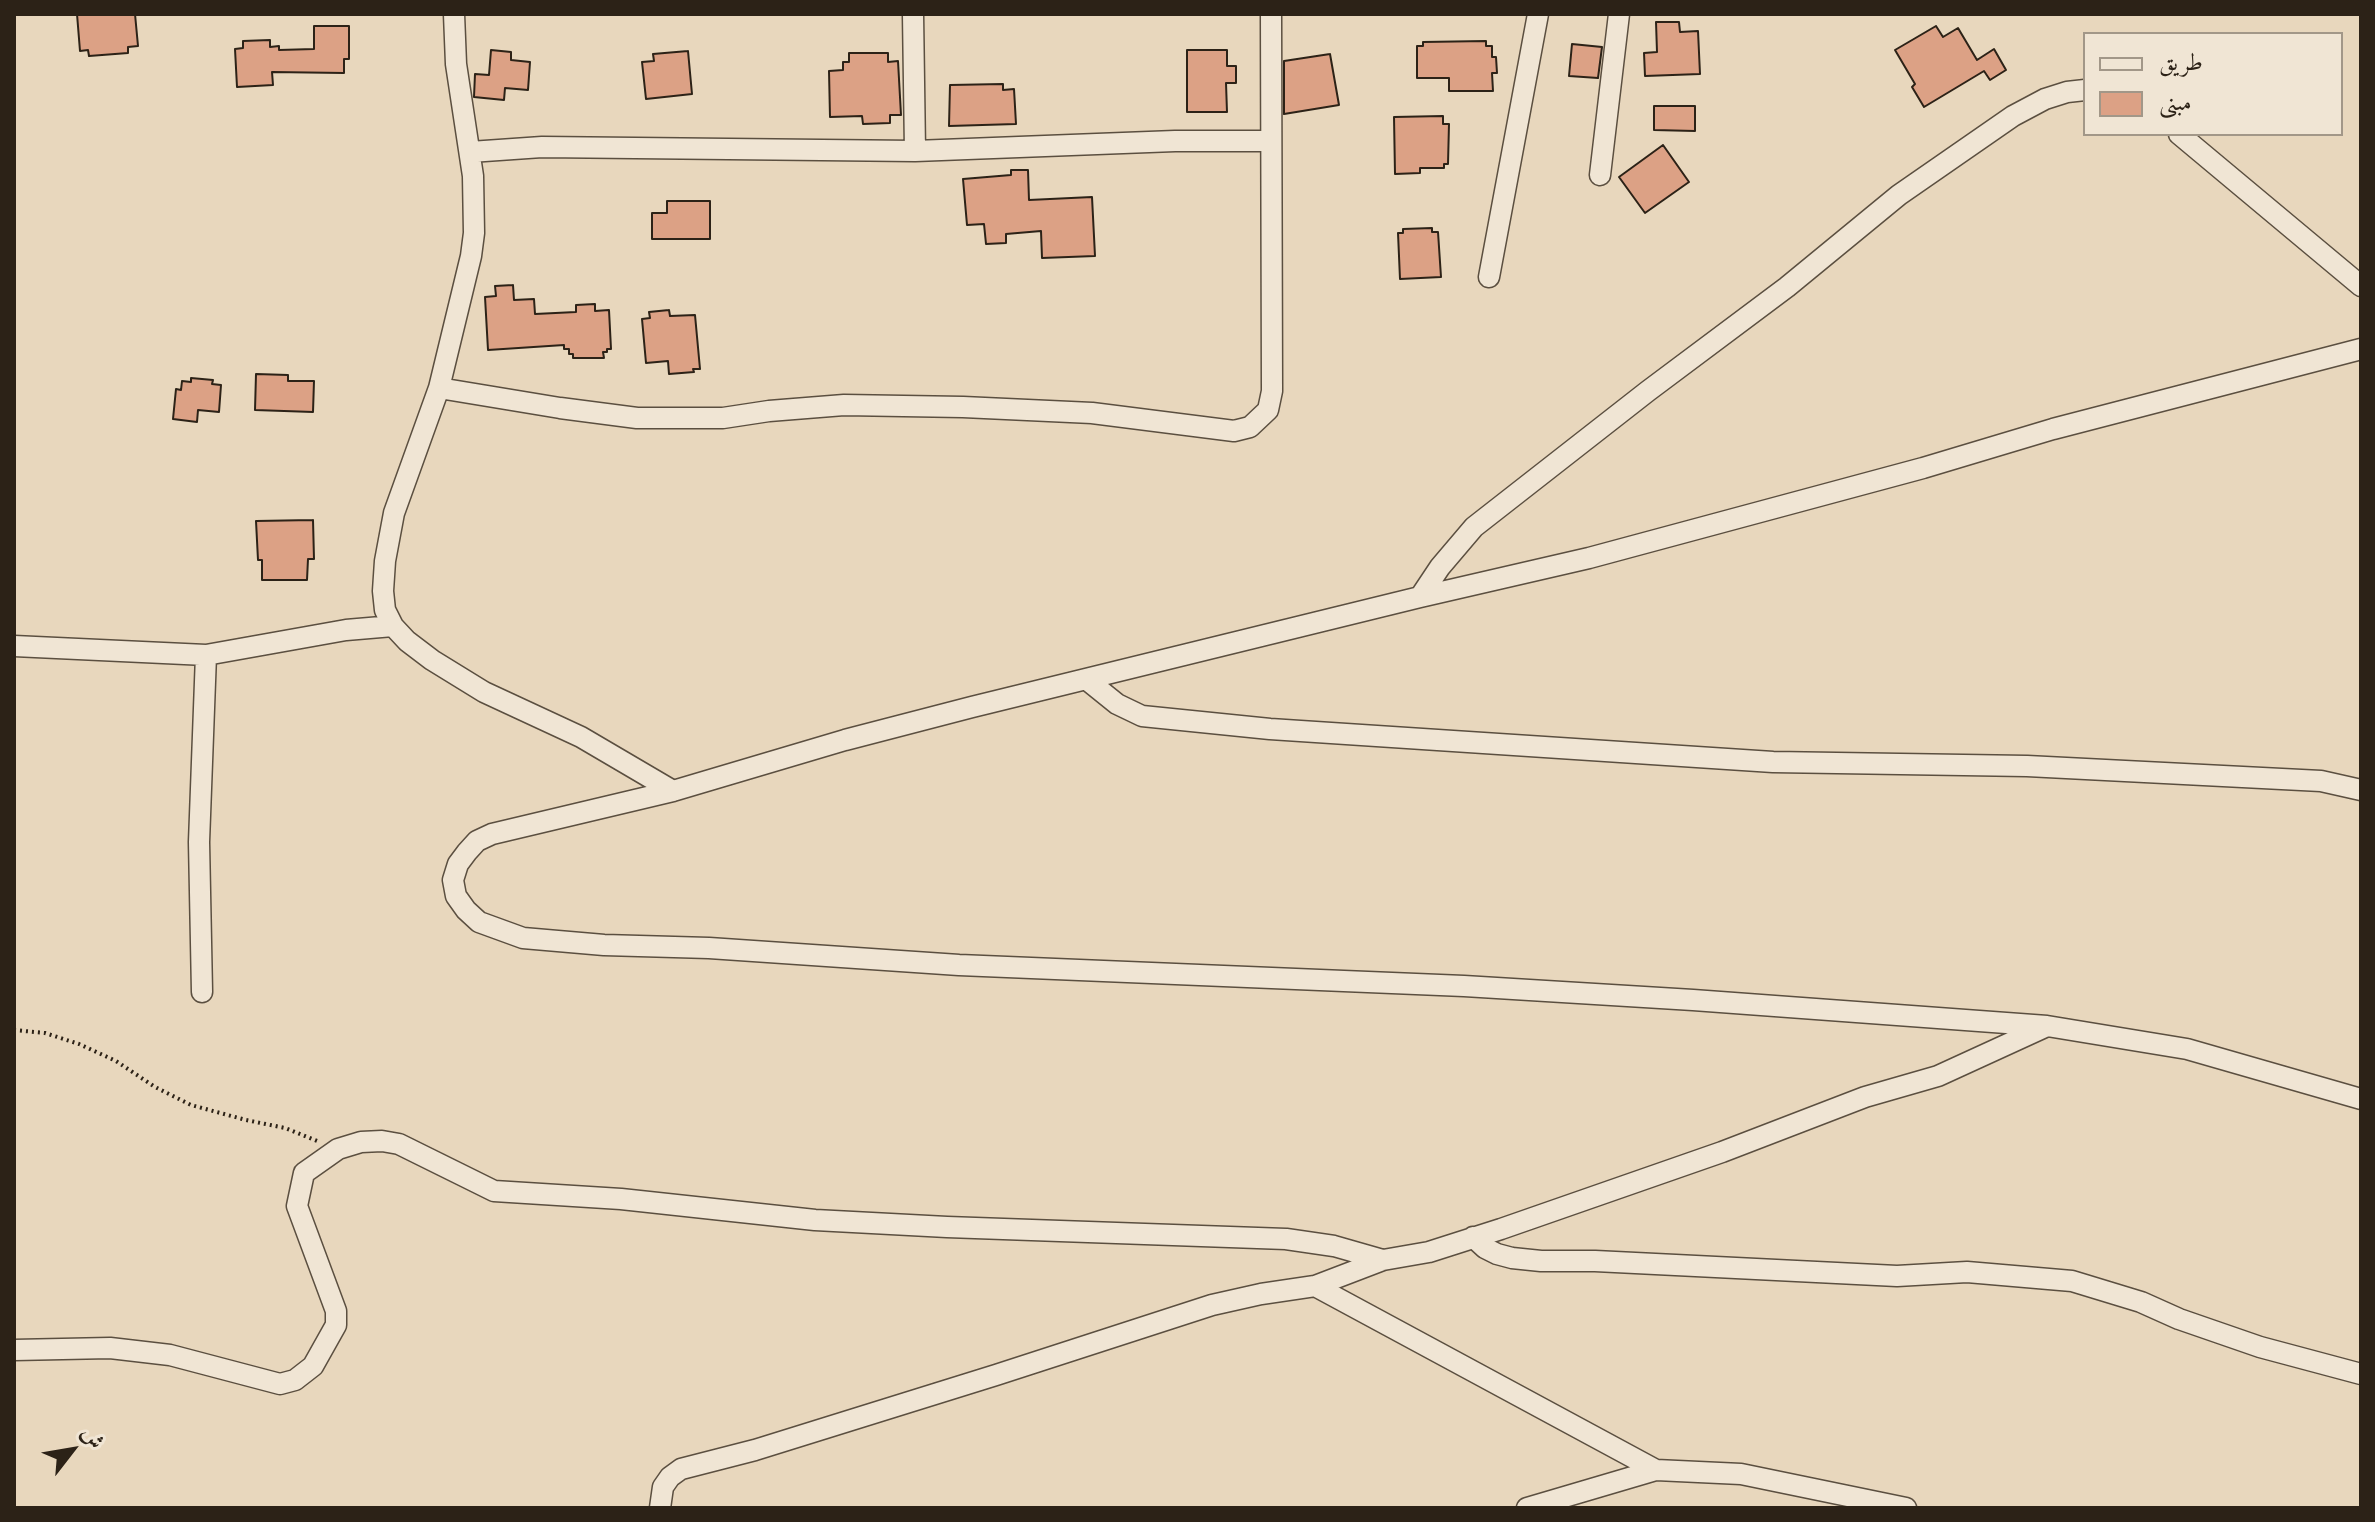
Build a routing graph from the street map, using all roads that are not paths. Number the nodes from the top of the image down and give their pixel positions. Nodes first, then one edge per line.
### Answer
1 (454, 14) edge
2 (913, 14) edge
3 (1271, 14) edge
4 (1538, 14) edge
5 (1619, 14) edge
6 (2083, 90) edge
7 (2181, 136) edge
8 (1270, 141) junction
9 (915, 151) junction
10 (470, 152) junction
11 (1600, 175) dead end
12 (1489, 277) dead end
13 (2361, 286) edge
14 (2361, 349) edge
15 (439, 388) junction
16 (1420, 597) junction
17 (393, 626) junction
18 (14, 646) edge
19 (206, 655) junction
20 (1086, 679) junction
21 (2361, 790) edge
22 (673, 791) junction
23 (202, 992) dead end
24 (2047, 1026) junction
25 (2361, 1099) edge
26 (1473, 1237) junction
27 (1383, 1260) junction
28 (1315, 1286) junction
29 (14, 1350) edge
30 (2361, 1374) edge
31 (1656, 1470) junction
32 (660, 1508) edge
33 (1527, 1508) edge
34 (1906, 1508) edge

1 - 10 street
2 - 9 street
3 - 8 street
4 - 12 street
5 - 11 street
6 - 16 street
7 - 13 street
8 - 9 street
8 - 15 street
9 - 10 street
10 - 15 street
14 - 16 street
15 - 17 street
16 - 20 street
17 - 19 street
17 - 22 street
18 - 19 street
19 - 23 street
20 - 21 street
20 - 22 street
22 - 24 street
24 - 25 street
24 - 26 street
26 - 27 street
26 - 30 street
27 - 28 street
27 - 29 street
28 - 31 street
28 - 32 street
31 - 33 street
31 - 34 street

